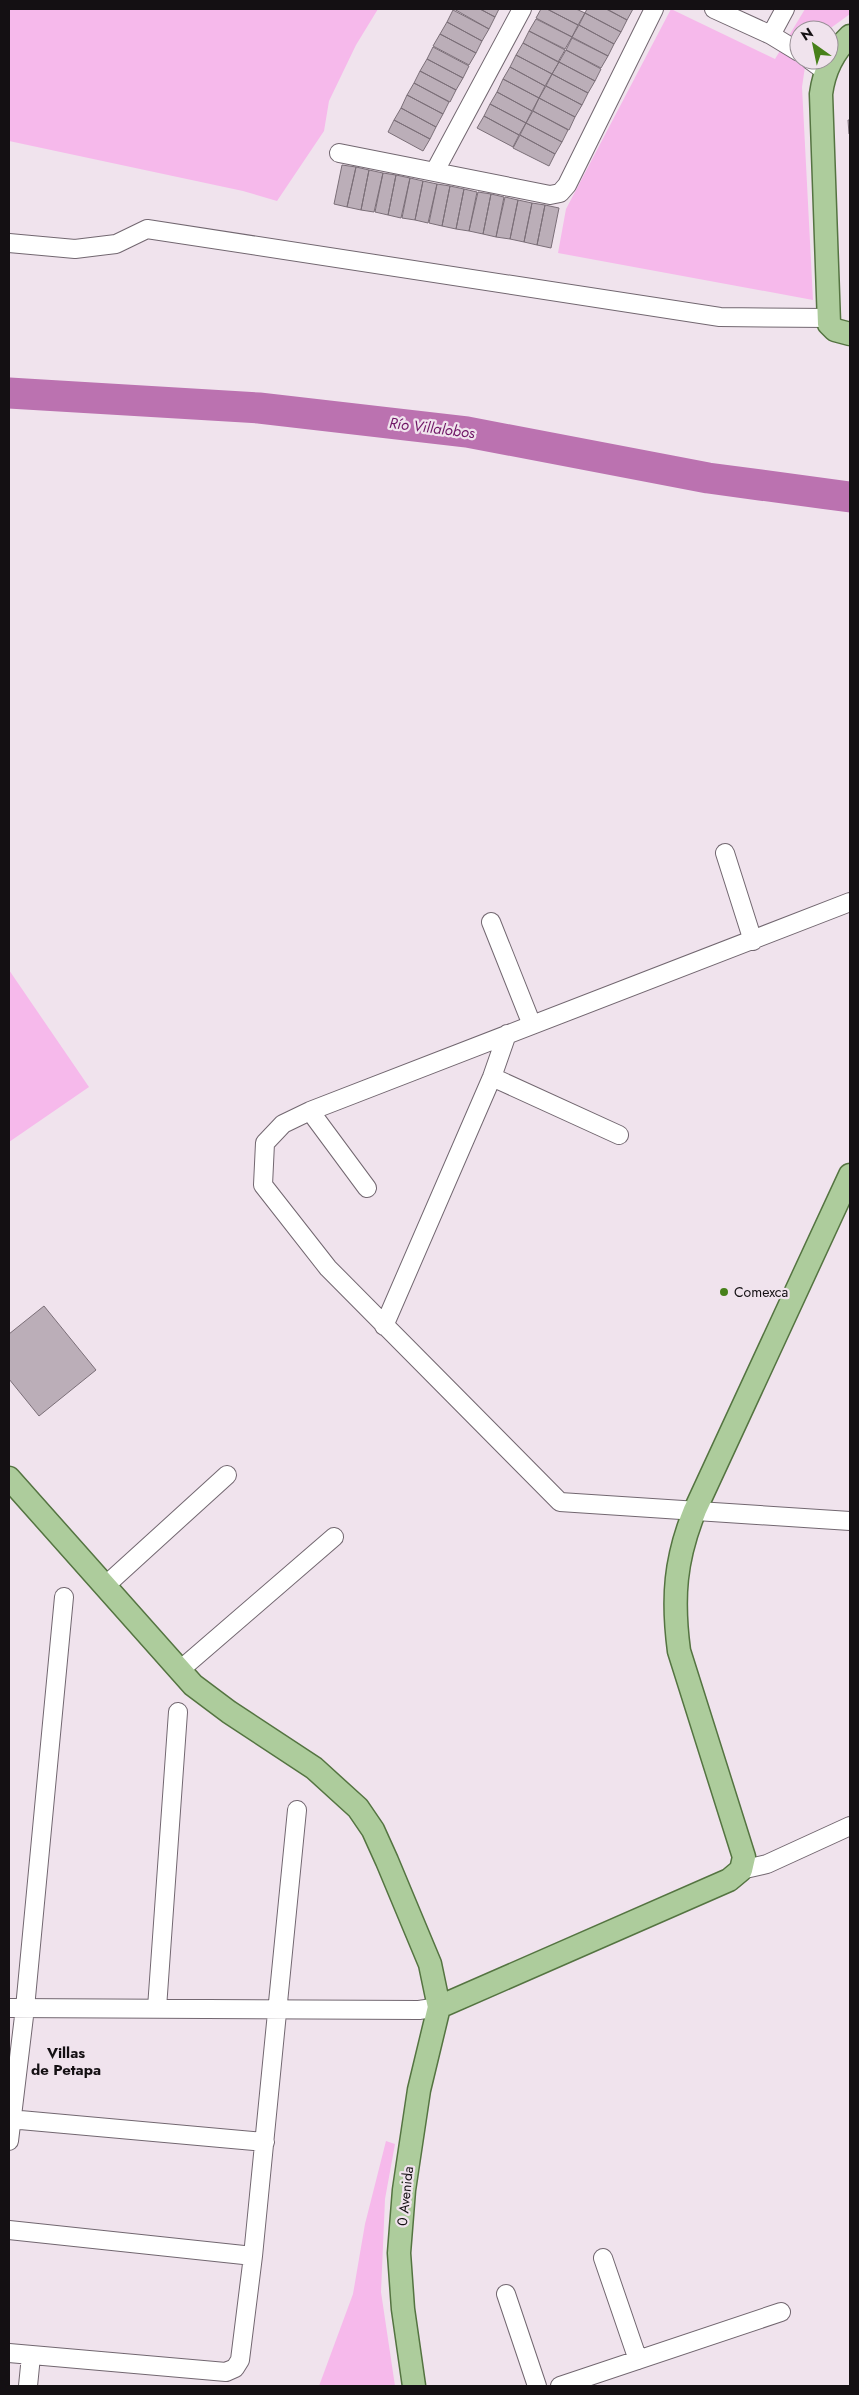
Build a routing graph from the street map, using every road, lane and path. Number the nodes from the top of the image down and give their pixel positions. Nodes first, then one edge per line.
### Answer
1 (522, 9) edge
2 (654, 9) edge
3 (714, 9) edge
4 (785, 9) edge
5 (771, 35) junction
6 (850, 36) edge
7 (789, 46) edge
8 (839, 49) edge
9 (818, 70) edge
10 (339, 153) dead end
11 (435, 171) junction
12 (9, 243) edge
13 (829, 318) junction
14 (850, 334) edge
15 (725, 853) dead end
16 (850, 902) edge
17 (491, 922) dead end
18 (754, 941) junction
19 (532, 1025) junction
20 (507, 1034) junction
21 (492, 1077) junction
22 (310, 1111) junction
23 (619, 1135) dead end
24 (850, 1176) edge
25 (368, 1188) dead end
26 (384, 1326) junction
27 (227, 1475) dead end
28 (9, 1478) edge
29 (694, 1510) junction
30 (850, 1521) edge
31 (334, 1537) dead end
32 (105, 1586) junction
33 (64, 1597) dead end
34 (180, 1670) junction
35 (178, 1712) dead end
36 (297, 1810) dead end
37 (850, 1826) edge
38 (741, 1870) junction
39 (439, 2007) junction
40 (17, 2008) edge
41 (157, 2008) junction
42 (279, 2009) junction
43 (10, 2119) edge
44 (9, 2141) edge
45 (265, 2142) junction
46 (9, 2230) edge
47 (254, 2256) junction
48 (603, 2258) dead end
49 (506, 2294) dead end
50 (781, 2312) dead end
51 (9, 2353) edge
52 (31, 2356) junction
53 (638, 2360) junction
54 (28, 2386) edge
55 (414, 2386) edge
56 (537, 2386) edge
57 (560, 2386) edge

1 - 11 street
2 - 11 street
3 - 5 street
4 - 5 street
5 - 7 street
6 - 8 main road
9 - 13 main road
10 - 11 street
12 - 13 street
13 - 14 main road
15 - 18 street
16 - 18 street
17 - 19 street
18 - 19 street
19 - 20 street
20 - 21 street
20 - 22 street
21 - 23 street
21 - 26 street
22 - 25 street
22 - 26 street
24 - 29 main road
26 - 29 street
27 - 32 street
28 - 32 main road
29 - 30 street
29 - 38 main road
31 - 34 street
32 - 34 main road
33 - 40 street
34 - 39 main road
35 - 41 street
36 - 42 street
37 - 38 street
38 - 39 main road
39 - 42 street
39 - 55 main road, 0 Avenida
40 - 41 street
40 - 43 street
41 - 42 street
42 - 45 street
43 - 44 street
43 - 45 street
45 - 47 street
46 - 47 street
47 - 52 street
48 - 53 street
49 - 56 street
50 - 53 street
51 - 52 street
52 - 54 street
53 - 57 street

